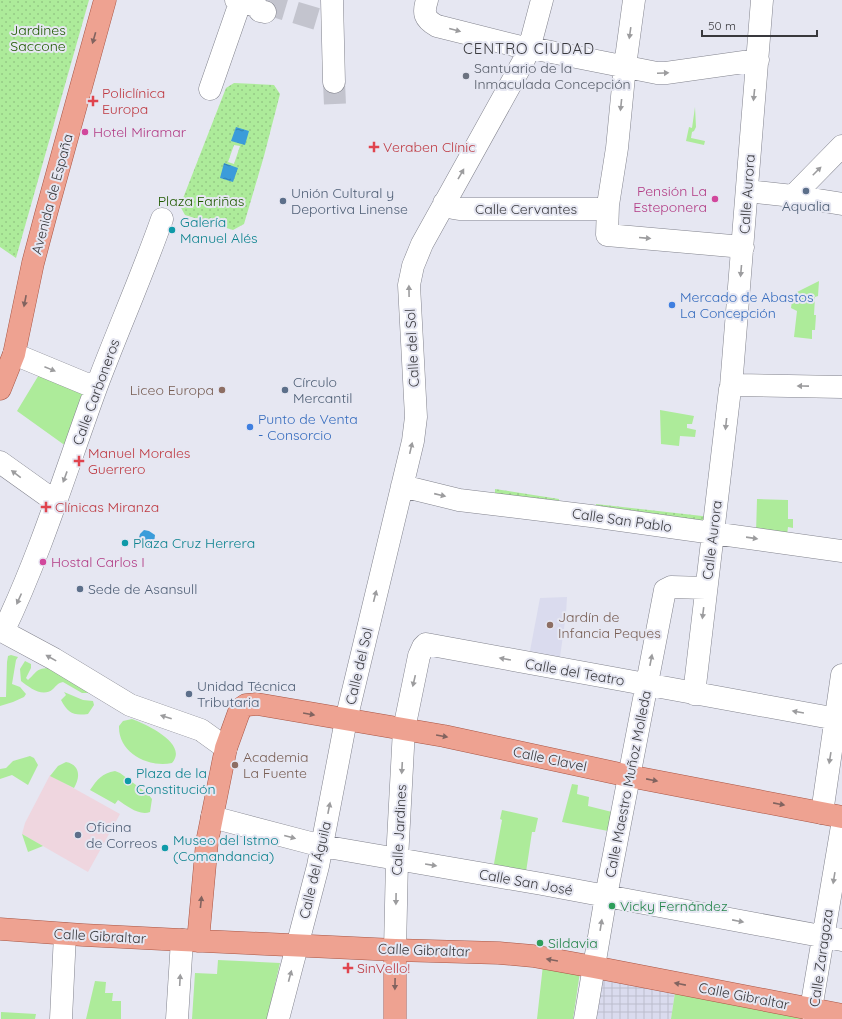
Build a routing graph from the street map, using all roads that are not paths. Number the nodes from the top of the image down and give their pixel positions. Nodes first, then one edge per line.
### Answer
1 (105, 0) edge
2 (332, 0) edge
3 (542, 0) edge
4 (634, 0) edge
5 (762, 0) edge
6 (250, 4) edge
7 (426, 5) edge
8 (529, 49) junction
9 (758, 60) junction
10 (625, 66) junction
11 (334, 82) tunnel mouth
12 (210, 89) dead end
13 (842, 146) edge
14 (747, 191) junction
15 (793, 196) junction
16 (444, 203) junction
17 (842, 204) edge
18 (608, 205) junction
19 (162, 219) dead end
20 (743, 247) junction
21 (14, 354) junction
22 (732, 387) junction
23 (842, 387) edge
24 (96, 388) junction
25 (0, 389) edge
26 (0, 462) edge
27 (402, 486) junction
28 (56, 502) junction
29 (713, 532) junction
30 (842, 551) edge
31 (706, 588) junction
32 (2, 631) edge
33 (426, 644) joint
34 (842, 675) edge
35 (647, 686) junction
36 (694, 694) junction
37 (346, 720) junction
38 (839, 720) edge
39 (404, 729) junction
40 (220, 743) junction
41 (629, 776) junction
42 (212, 817) junction
43 (838, 818) edge
44 (322, 846) junction
45 (397, 860) junction
46 (606, 896) junction
47 (0, 929) edge
48 (65, 934) junction
49 (833, 938) edge
50 (190, 941) junction
51 (298, 945) junction
52 (395, 950) junction
53 (594, 967) junction
54 (813, 1014) edge
55 (842, 1015) edge
56 (61, 1019) edge
57 (178, 1019) edge
58 (278, 1019) edge
59 (395, 1019) edge
60 (586, 1019) edge

1 -> 21 main road, Avenida de España
2 - 11 street
3 - 8 street, Calle del Sol
4 -> 10 street
5 - 9 street, Calle Aurora
6 - 12 street
7 -> 8 street
8 - 10 street
16 -> 8 street, Calle del Sol
10 -> 9 street
9 -> 14 street, Calle Aurora
10 -> 18 street
15 -> 13 street
14 - 15 street
14 - 20 street, Calle Aurora
15 - 17 street
16 - 18 street, Calle Cervantes
27 -> 16 street, Calle del Sol
18 -> 20 street
19 - 24 street, Calle Carboneros
20 -> 22 street, Calle Aurora
21 -> 24 street
21 - 25 main road, Avenida de España
23 -> 22 street
22 -> 29 street, Calle Aurora
24 -> 28 street, Calle Carboneros
28 -> 26 street
27 -> 29 street, Calle San Pablo
37 -> 27 street, Calle del Sol
28 -> 32 street, Calle Carboneros
29 -> 30 street, Calle San Pablo
29 - 31 street, Calle Aurora
35 -> 31 street, Calle Maestro Muñoz Molleda
31 -> 36 street, Calle Aurora
40 -> 32 street
35 -> 33 street, Calle del Teatro
33 -> 39 street, Calle Jardines
34 - 38 street, Calle Zaragoza
35 - 36 street, Calle del Teatro
35 - 41 street, Calle Maestro Muñoz Molleda
38 -> 36 street, Calle del Teatro
37 - 39 main road, Calle Clavel
40 -> 37 main road, Calle Clavel
44 -> 37 street, Calle del Águila
38 -> 43 street, Calle Zaragoza
39 -> 41 main road, Calle Clavel
39 -> 45 street, Calle Jardines
40 - 42 main road
41 -> 43 main road, Calle Clavel
41 - 46 street, Calle Maestro Muñoz Molleda
42 -> 44 street, Calle San José
50 -> 42 main road
43 -> 49 street, Calle Zaragoza
44 - 45 street, Calle San José
44 - 51 street, Calle del Águila
45 -> 46 street, Calle San José
45 -> 52 street, Calle Jardines
46 -> 49 street, Calle San José
53 -> 46 street, Calle Maestro Muñoz Molleda
47 - 48 main road, Calle Gibraltar
48 - 50 main road, Calle Gibraltar
48 - 56 street
49 - 54 street, Calle Zaragoza
50 - 51 main road, Calle Gibraltar
57 -> 50 street
51 - 52 main road, Calle Gibraltar
58 -> 51 street, Calle del Águila
53 -> 52 main road, Calle Gibraltar
52 -> 59 main road, Calle Jardines
54 -> 53 main road, Calle Gibraltar
53 - 60 street, Calle Maestro Muñoz Molleda
54 - 55 main road, Calle Gibraltar

